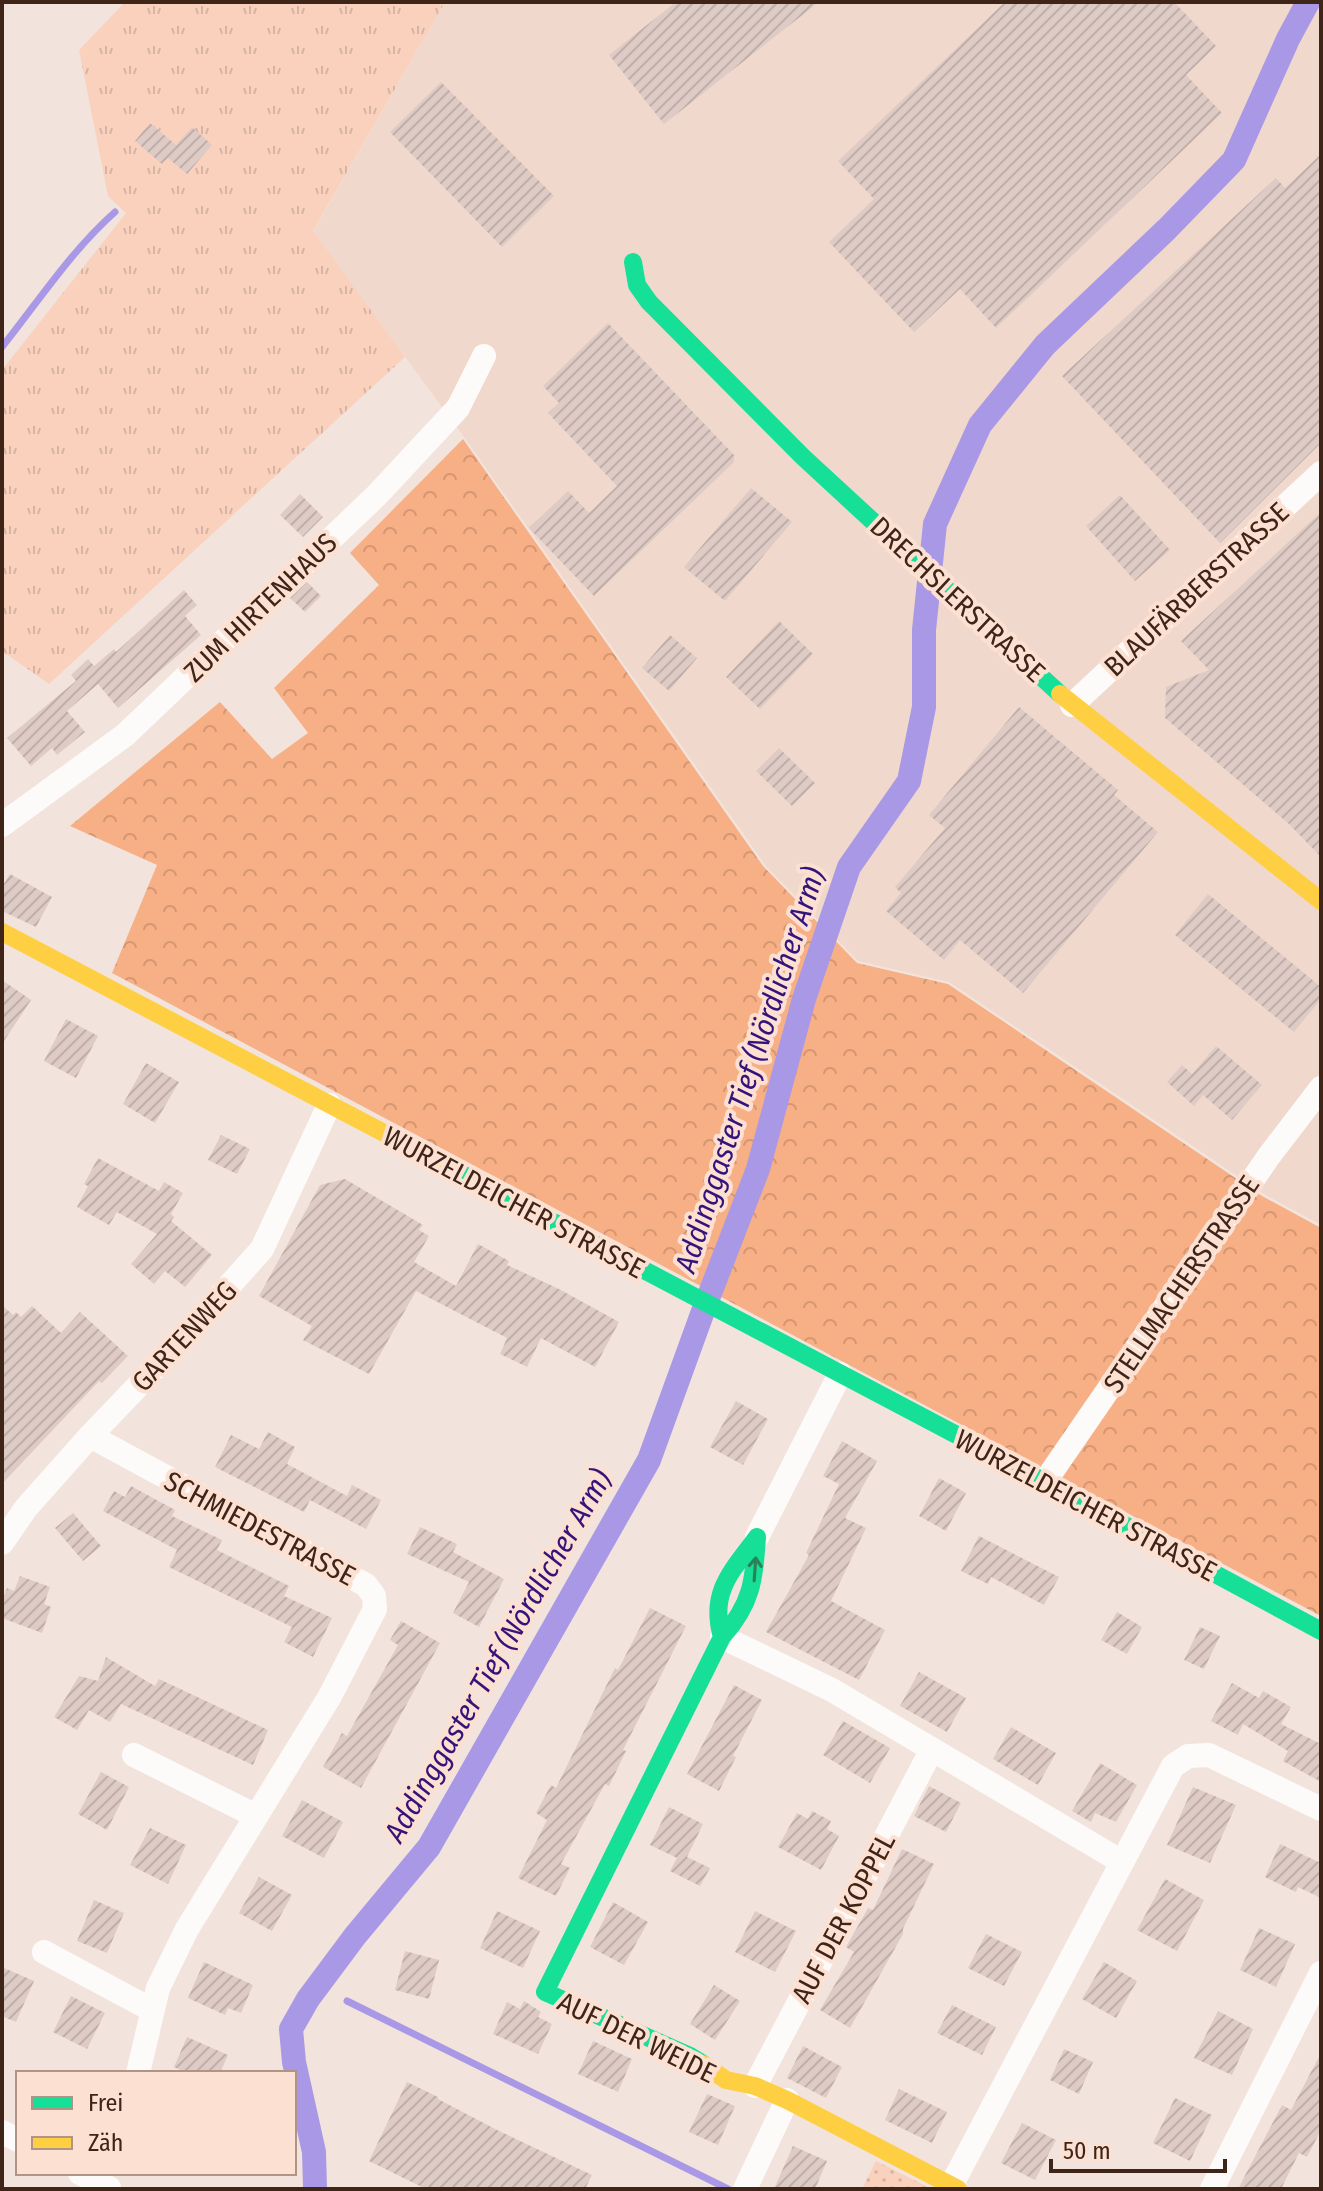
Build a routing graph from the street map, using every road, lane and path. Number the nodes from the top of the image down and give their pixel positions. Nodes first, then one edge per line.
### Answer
1 (633, 262) dead end
2 (484, 356) dead end
3 (1321, 473) edge
4 (1072, 705) junction
5 (2, 825) edge
6 (1321, 901) edge
7 (2, 932) edge
8 (1321, 1088) edge
9 (329, 1105) junction
10 (840, 1374) junction
11 (90, 1436) junction
12 (1044, 1483) junction
13 (757, 1537) junction
14 (2, 1543) edge
15 (1321, 1631) edge
16 (722, 1637) junction
17 (931, 1751) junction
18 (134, 1755) dead end
19 (1321, 1809) edge
20 (256, 1816) junction
21 (1122, 1862) junction
22 (44, 1952) dead end
23 (1321, 1973) edge
24 (152, 2010) junction
25 (138, 2071) edge
26 (755, 2086) junction
27 (787, 2100) junction
28 (86, 2175) edge
29 (110, 2183) edge
30 (955, 2187) edge
31 (745, 2189) edge
32 (1212, 2189) edge

1 - 4 street, DRECHSLERSTRASSE
2 - 5 street, ZUM HIRTENHAUS
3 - 4 street, BLAUFÄRBERSTRASSE
4 - 6 street, DRECHSLERSTRASSE
7 - 9 street, WURZELDEICHER STRASSE
8 - 12 street, STELLMACHERSTRASSE
9 - 10 street, WURZELDEICHER STRASSE
9 - 11 street, GARTENWEG
10 - 12 street, WURZELDEICHER STRASSE
10 - 13 street, AUF DER WEIDE
11 - 14 street, GARTENWEG
11 - 20 street, SCHMIEDESTRASSE
12 - 15 street, WURZELDEICHER STRASSE
16 -> 13 street, AUF DER WEIDE
13 - 16 street, AUF DER WEIDE
16 - 17 street
16 - 26 street, AUF DER WEIDE
17 - 21 street
17 - 26 street, AUF DER KOPPEL
18 - 20 street
19 - 21 street
20 - 24 street, SCHMIEDESTRASSE
21 - 30 street
22 - 24 street
23 - 32 street
24 - 25 street, SCHMIEDESTRASSE
26 - 27 street, AUF DER WEIDE
27 - 30 street, AUF DER WEIDE
27 - 31 street
28 - 29 street

